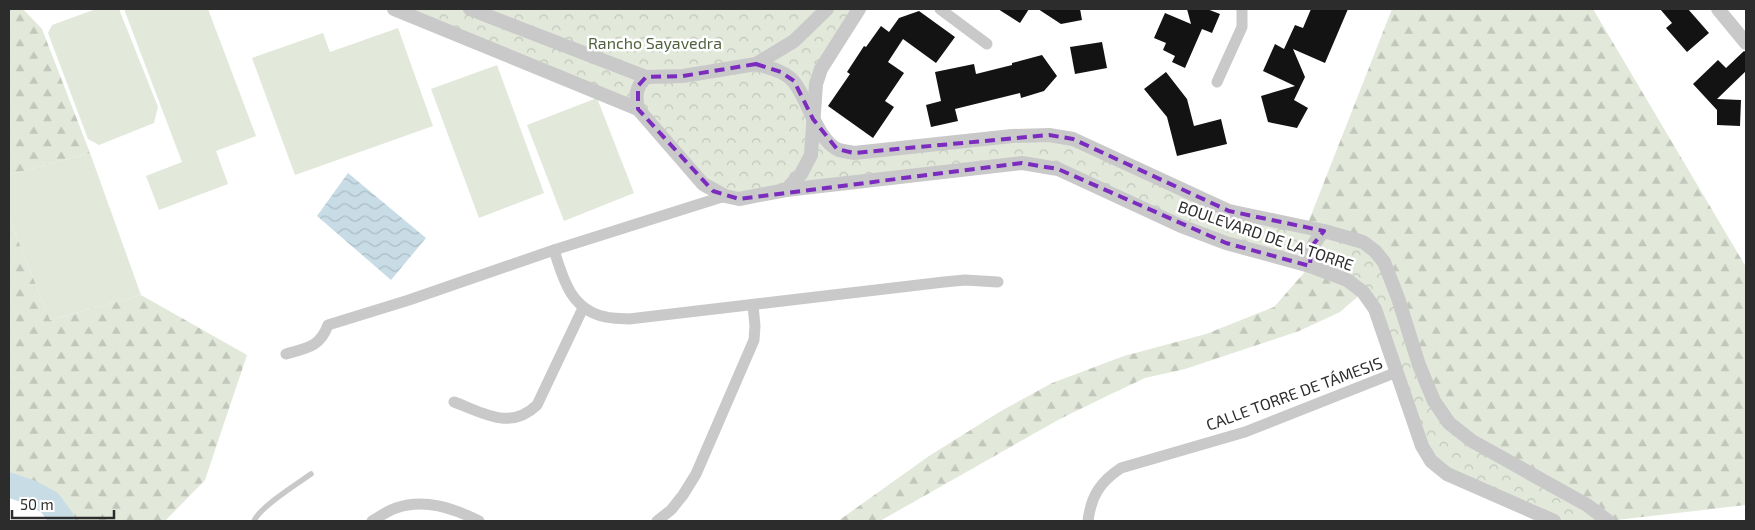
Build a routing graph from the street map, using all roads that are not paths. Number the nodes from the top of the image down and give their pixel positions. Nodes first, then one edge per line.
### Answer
1 (394, 9) edge
2 (470, 9) edge
3 (827, 9) edge
4 (859, 9) edge
5 (940, 9) edge
6 (1242, 9) edge
7 (1718, 9) edge
8 (1746, 43) edge
9 (987, 44) dead end
10 (756, 64) junction
11 (646, 77) junction
12 (1217, 82) dead end
13 (638, 109) junction
14 (813, 119) junction
15 (786, 190) junction
16 (725, 196) junction
17 (1324, 231) junction
18 (554, 250) junction
19 (1310, 266) junction
20 (998, 282) dead end
21 (753, 305) junction
22 (583, 308) junction
23 (286, 354) dead end
24 (1397, 372) junction
25 (454, 402) dead end
26 (311, 474) dead end
27 (254, 521) edge
28 (372, 521) edge
29 (479, 521) edge
30 (657, 521) edge
31 (1088, 521) edge
32 (1554, 521) edge
33 (1608, 521) edge

1 - 13 street
2 - 11 street
3 - 10 street
4 - 14 street
5 - 9 street
6 - 12 street
7 - 8 street
10 - 11 street
10 - 14 street
11 - 13 street
13 - 16 street
14 - 15 street
14 - 17 street, BOULEVARD DE LA TORRE
15 - 16 street
15 - 19 street, BOULEVARD DE LA TORRE
16 - 18 street
17 - 19 street
17 - 33 street, BOULEVARD DE LA TORRE
18 - 22 street
18 - 23 street
19 - 24 street, BOULEVARD DE LA TORRE
20 - 21 street
21 - 22 street
21 - 30 street
22 - 25 street
24 - 31 street, CALLE TORRE DE TÁMESIS
24 - 32 street, BOULEVARD DE LA TORRE
26 - 27 lane
28 - 29 street

